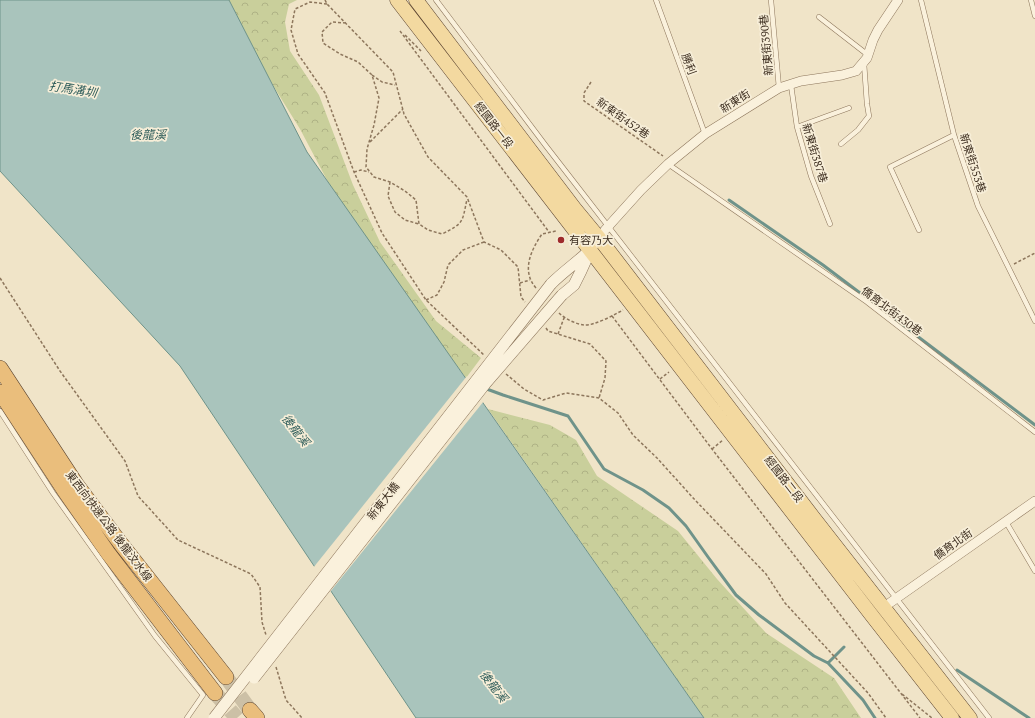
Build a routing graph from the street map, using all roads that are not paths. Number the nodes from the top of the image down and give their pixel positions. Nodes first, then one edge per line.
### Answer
1 (397, 0) edge
2 (416, 0) edge
3 (436, 0) edge
4 (656, 0) edge
5 (771, 0) edge
6 (898, 0) edge
7 (921, 0) edge
8 (1031, 0) edge
9 (1035, 16) edge
10 (819, 17) dead end
11 (866, 59) junction
12 (791, 85) junction
13 (779, 88) junction
14 (849, 108) dead end
15 (797, 127) junction
16 (705, 134) junction
17 (954, 135) junction
18 (841, 144) dead end
19 (669, 163) junction
20 (830, 224) dead end
21 (608, 227) junction
22 (919, 230) dead end
23 (599, 238) junction
24 (590, 251) junction
25 (1035, 321) edge
26 (0, 368) edge
27 (0, 392) edge
28 (0, 411) edge
29 (1035, 432) edge
30 (1035, 501) edge
31 (1006, 522) junction
32 (1035, 571) edge
33 (897, 598) junction
34 (884, 607) junction
35 (226, 678) tunnel mouth
36 (215, 693) tunnel mouth
37 (187, 718) edge
38 (214, 718) edge
39 (223, 718) edge
40 (952, 718) edge
41 (970, 718) edge
42 (989, 718) edge

1 - 24 main road, 經國路一段
2 - 23 main road, 經國路一段
3 - 21 lane
4 - 16 lane, 勝利
5 - 13 lane, 新東街390巷
6 - 11 street
7 - 17 lane, 新東街353巷
8 - 9 lane
10 - 11 lane
11 - 12 street, 新東街
11 - 18 lane
12 - 13 street, 新東街
12 - 15 lane, 新東街387巷
13 - 16 street, 新東街
14 - 15 lane
15 - 20 lane, 新東街387巷
16 - 19 street, 新東街
17 - 22 lane
17 - 25 lane, 新東街353巷
19 - 21 street, 新東街
19 - 29 lane, 僑育北街430巷
21 - 23 street, 新東街
21 - 33 lane
23 - 24 street, 新東街
23 - 34 main road, 經國路二段
24 - 38 street, 新東大橋, bridge
24 - 39 street, 新東大橋, bridge
24 - 40 main road, 經國路二段
26 - 35 highway, 東西向快速公路 後龍汶水線
27 - 36 highway, 東西向快速公路 後龍汶水線
28 - 37 lane
30 - 31 street, 僑育北街
31 - 32 lane
31 - 33 street, 僑育北街
33 - 34 street, 僑育北街
33 - 42 lane
34 - 41 main road, 經國路二段

